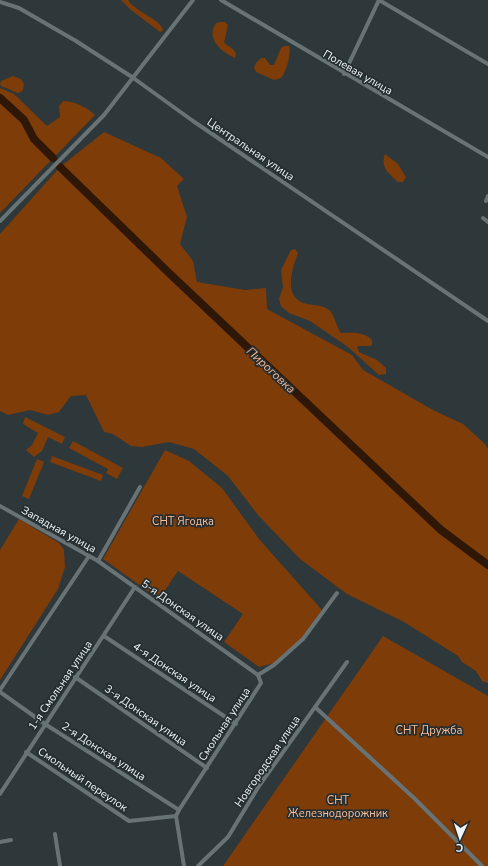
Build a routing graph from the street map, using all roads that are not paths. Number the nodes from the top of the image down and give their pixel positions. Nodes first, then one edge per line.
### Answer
1 (193, 0) edge
2 (221, 0) edge
3 (379, 0) edge
4 (0, 2) edge
5 (488, 64) edge
6 (344, 74) junction
7 (132, 77) junction
8 (488, 157) edge
9 (483, 218) dead end
10 (0, 221) edge
11 (488, 222) edge
12 (488, 321) edge
13 (140, 487) dead end
14 (0, 506) edge
15 (89, 556) junction
16 (98, 561) junction
17 (135, 587) junction
18 (337, 593) dead end
19 (104, 636) junction
20 (347, 662) dead end
21 (258, 674) junction
22 (75, 677) junction
23 (0, 691) edge
24 (315, 707) junction
25 (45, 724) junction
26 (236, 724) junction
27 (26, 752) junction
28 (207, 768) junction
29 (0, 794) edge
30 (179, 810) junction
31 (176, 816) junction
32 (55, 834) dead end
33 (12, 840) dead end
34 (0, 842) edge
35 (60, 866) edge
36 (184, 866) edge
37 (198, 866) edge
38 (482, 866) edge

1 - 7 street
2 - 6 street, Полевая улица
3 - 5 street
3 - 6 street
4 - 7 street, Центральная улица
6 - 8 street, Полевая улица
7 - 10 street
7 - 12 street, Центральная улица
9 - 11 street
13 - 16 street, Западная улица
14 - 15 street, Западная улица
15 - 16 street, Западная улица
15 - 23 street
16 - 17 street, 5-я Донская улица
17 - 19 street, 1-я Смольная улица
17 - 21 street, 5-я Донская улица
18 - 21 street
19 - 22 street, 1-я Смольная улица
19 - 26 street, 4-я Донская улица
20 - 24 street, Новгородская улица
21 - 26 street, Смольная улица
22 - 25 street, 1-я Смольная улица
22 - 28 street, 3-я Донская улица
23 - 25 street, 2-я Донская улица
24 - 37 street, Новгородская улица
24 - 38 street
25 - 27 street, 1-я Смольная улица
25 - 30 street, 2-я Донская улица
26 - 28 street, Смольная улица
27 - 29 street, 1-я Смольная улица
27 - 31 street, Смольный переулок
28 - 30 street, Смольная улица
30 - 31 street, Смольная улица
31 - 36 street
32 - 35 street
33 - 34 street

